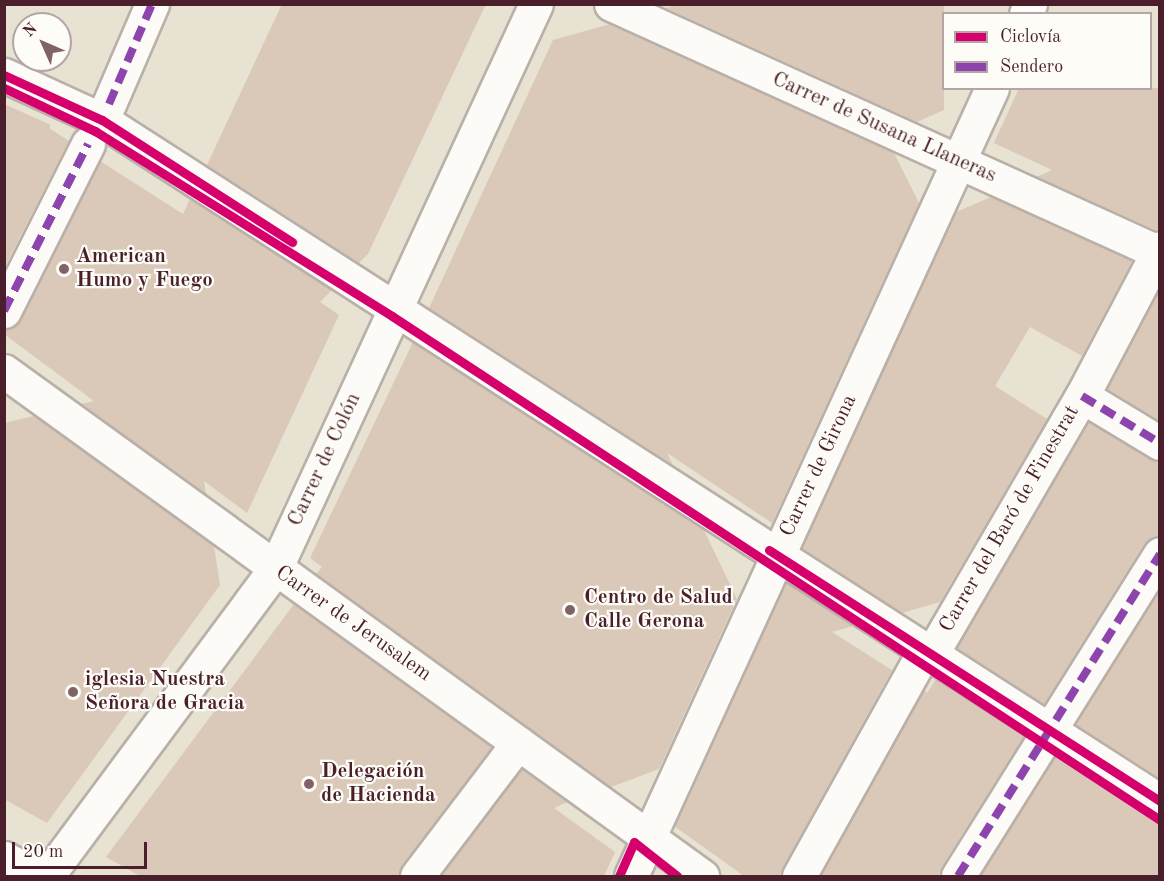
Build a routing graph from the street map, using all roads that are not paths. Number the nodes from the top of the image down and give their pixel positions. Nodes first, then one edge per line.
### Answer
1 (152, 4) edge
2 (536, 4) edge
3 (611, 4) edge
4 (4, 75) edge
5 (991, 90) edge
6 (109, 104) dead end
7 (88, 144) dead end
8 (959, 162) junction
9 (1159, 250) edge
10 (396, 308) junction
11 (4, 311) edge
12 (4, 371) edge
13 (1082, 396) junction
14 (1160, 444) edge
15 (1160, 554) edge
16 (778, 556) junction
17 (275, 569) junction
18 (931, 655) junction
19 (1050, 730) junction
20 (518, 743) junction
21 (1160, 801) edge
22 (649, 838) junction
23 (4, 858) edge
24 (38, 876) edge
25 (47, 876) edge
26 (417, 876) edge
27 (631, 876) edge
28 (702, 876) edge
29 (800, 876) edge
30 (958, 876) edge

1 - 6 street
2 - 10 street, Carrer de Colón
3 - 8 street, Carrer de Susana Llaneras
4 - 10 street
5 - 8 street, Carrer de Girona
7 - 11 street
8 - 9 street, Carrer de Susana Llaneras
8 - 16 street, Carrer de Girona
9 - 13 street, Carrer del Baró de Finestrat
10 - 16 street
10 - 17 street, Carrer de Colón
12 - 17 street, Carrer de Jerusalem
13 - 14 street
13 - 18 street, Carrer del Baró de Finestrat
15 - 19 street
16 - 18 street
16 - 22 street, Carrer de Girona
17 - 20 street, Carrer de Jerusalem
17 - 25 street, Carrer de Colón
18 - 19 street
18 - 29 street, Carrer del Baró de Finestrat
19 - 21 street
19 - 30 street
20 - 22 street, Carrer de Jerusalem
20 - 26 street
22 - 27 street, Carrer de Girona
22 - 28 street, Carrer de Jerusalem
23 - 24 street

